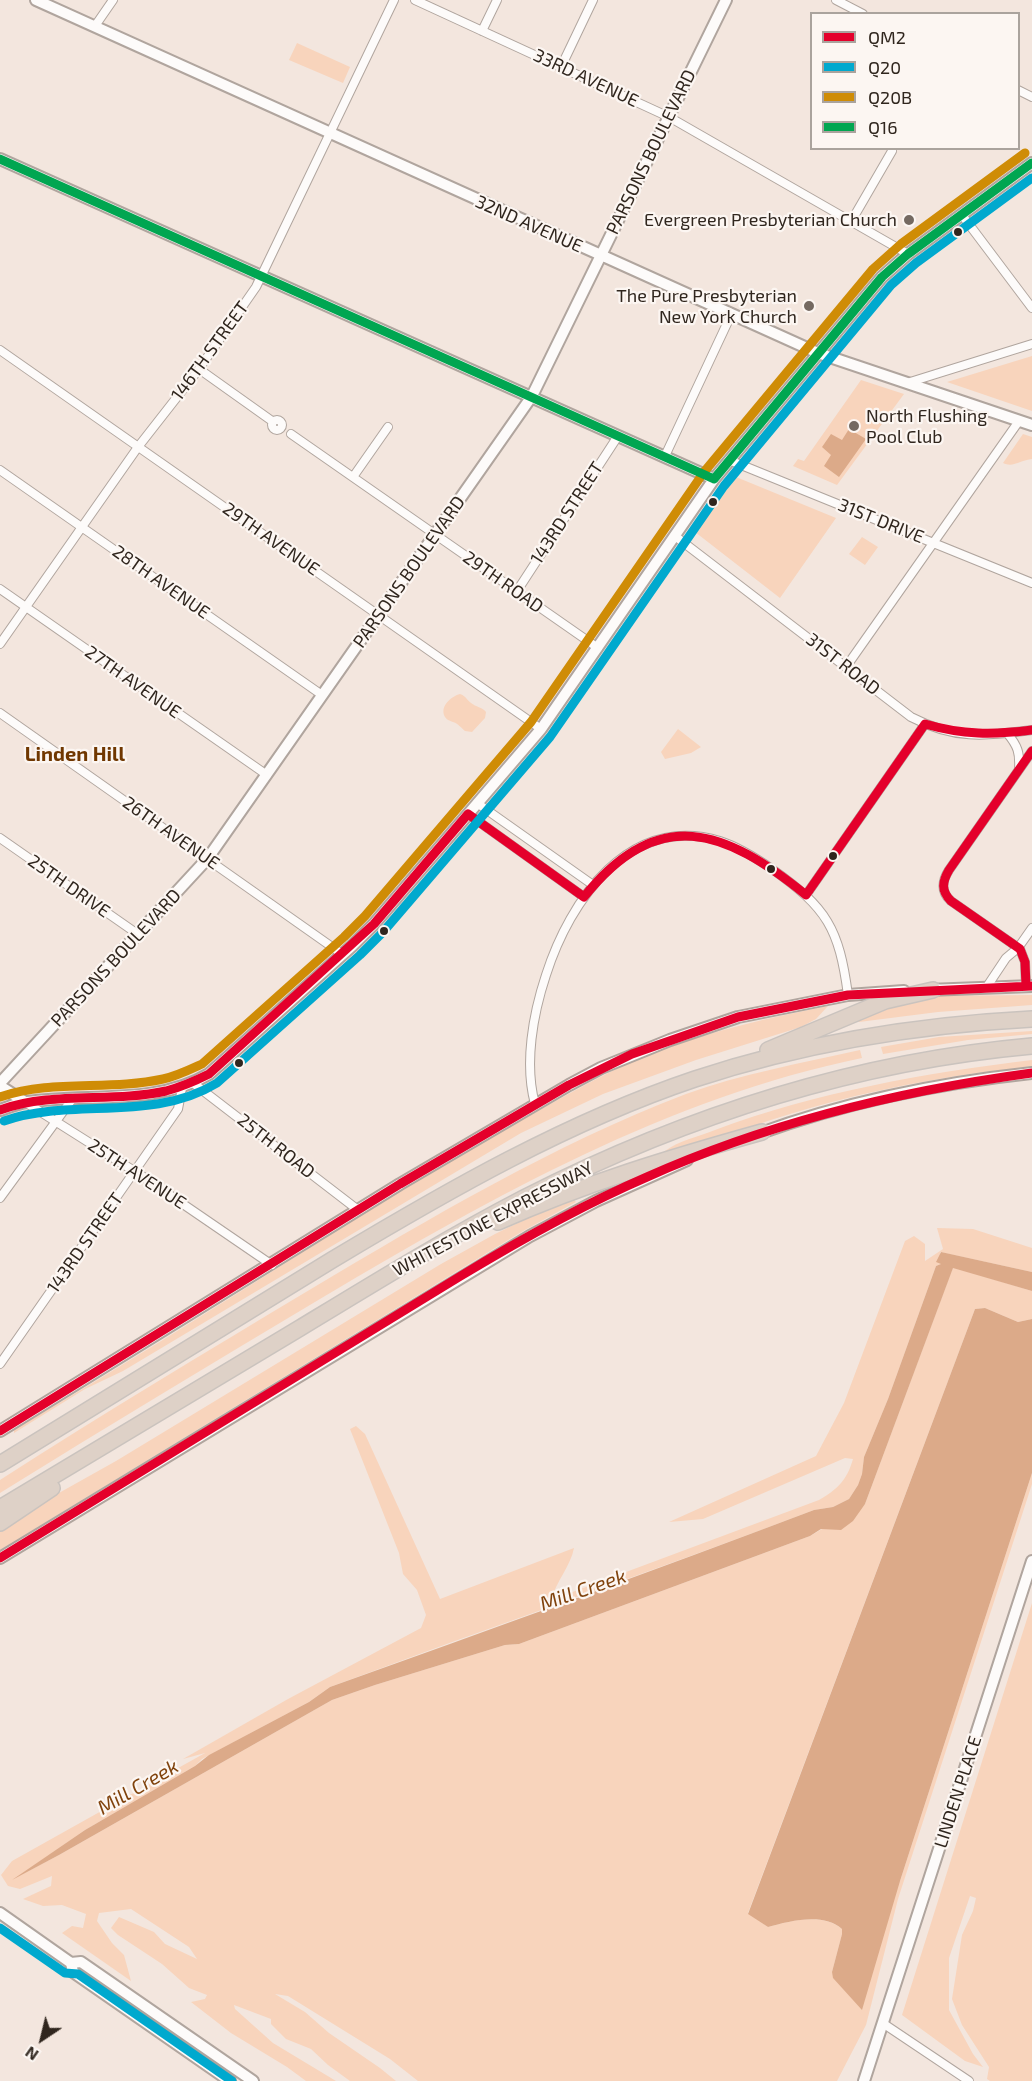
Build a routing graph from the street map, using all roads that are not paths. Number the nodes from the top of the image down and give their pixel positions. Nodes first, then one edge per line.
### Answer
1 (36, 0) edge
2 (112, 0) edge
3 (394, 0) edge
4 (415, 0) edge
5 (497, 0) edge
6 (593, 0) edge
7 (726, 0) edge
8 (836, 0) edge
9 (859, 12) edge
10 (94, 26) junction
11 (482, 31) junction
12 (561, 67) junction
13 (669, 117) junction
14 (329, 133) junction
15 (892, 151) dead end
16 (0, 159) edge
17 (1032, 163) edge
18 (962, 215) junction
19 (852, 220) junction
20 (908, 254) junction
21 (600, 256) junction
22 (261, 276) junction
23 (1032, 308) edge
24 (731, 315) junction
25 (1032, 344) edge
26 (0, 350) edge
27 (818, 353) junction
28 (199, 369) junction
29 (905, 383) junction
30 (532, 396) junction
31 (1019, 420) junction
32 (272, 421) dead end
33 (1032, 425) edge
34 (388, 427) dead end
35 (291, 434) dead end
36 (618, 436) junction
37 (138, 447) junction
38 (665, 456) junction
39 (729, 460) junction
40 (0, 470) edge
41 (353, 477) junction
42 (714, 479) junction
43 (82, 527) junction
44 (435, 534) junction
45 (675, 536) junction
46 (933, 543) junction
47 (1032, 583) edge
48 (0, 589) edge
49 (517, 591) junction
50 (26, 607) junction
51 (379, 615) junction
52 (0, 644) edge
53 (598, 648) junction
54 (846, 667) junction
55 (322, 695) junction
56 (0, 713) edge
57 (925, 724) junction
58 (542, 729) junction
59 (1032, 730) edge
60 (1007, 733) junction
61 (1032, 751) edge
62 (1019, 770) junction
63 (267, 775) junction
64 (477, 803) junction
65 (468, 814) junction
66 (0, 838) edge
67 (208, 858) junction
68 (593, 885) junction
69 (806, 895) junction
70 (584, 897) junction
71 (1032, 928) edge
72 (139, 935) junction
73 (1018, 948) junction
74 (342, 954) junction
75 (1029, 986) edge
76 (986, 988) junction
77 (933, 990) junction
78 (848, 995) junction
79 (1032, 1019) edge
80 (1032, 1046) edge
81 (1032, 1073) edge
82 (193, 1083) junction
83 (0, 1084) edge
84 (682, 1084) junction
85 (182, 1088) junction
86 (73, 1098) junction
87 (25, 1102) junction
88 (535, 1104) junction
89 (0, 1110) edge
90 (55, 1120) junction
91 (762, 1132) junction
92 (135, 1172) junction
93 (0, 1198) edge
94 (358, 1210) junction
95 (406, 1264) junction
96 (272, 1265) junction
97 (189, 1346) junction
98 (0, 1364) edge
99 (212, 1381) junction
100 (0, 1431) edge
101 (0, 1452) edge
102 (0, 1464) edge
103 (0, 1508) edge
104 (0, 1523) edge
105 (0, 1558) edge
106 (1032, 1561) edge
107 (0, 1913) edge
108 (71, 1963) junction
109 (884, 2024) junction
110 (230, 2081) edge
111 (253, 2081) edge
112 (864, 2081) edge
113 (969, 2081) edge

1 - 10 street, 32ND AVENUE
2 - 10 street
3 - 14 street, 146TH STREET
4 - 11 street, 33RD AVENUE
5 - 11 street
6 - 12 street
7 - 13 street, PARSONS BOULEVARD
8 - 9 street
10 - 14 street, 32ND AVENUE
11 - 12 street, 33RD AVENUE
12 - 13 street, 33RD AVENUE
13 - 19 street, 33RD AVENUE
13 - 21 street, PARSONS BOULEVARD
14 - 21 street, 32ND AVENUE
14 - 22 street, 146TH STREET
15 - 19 street
16 - 22 street
17 - 18 street
18 - 20 street
18 - 23 street
19 - 20 street, 33RD AVENUE
20 - 27 street
21 - 24 street, 32ND AVENUE
21 - 30 street, PARSONS BOULEVARD
22 - 28 street, 146TH STREET
22 - 30 street
24 - 27 street, 32ND AVENUE
24 - 38 street
25 - 29 street
26 - 37 street, 29TH AVENUE
27 - 29 street, 32ND AVENUE
27 - 39 street
28 - 32 street
28 - 37 street, 146TH STREET
29 - 31 street, 32ND AVENUE
30 - 36 street
30 - 44 street, PARSONS BOULEVARD
31 - 33 street, 32ND AVENUE
31 - 46 street
34 - 41 street
35 - 41 street, 29TH ROAD
36 - 38 street
36 - 49 street, 143RD STREET
37 - 43 street, 146TH STREET
37 - 51 street, 29TH AVENUE
38 - 42 street
39 - 42 street
39 - 46 street, 31ST DRIVE
40 - 43 street, 28TH AVENUE
41 - 44 street, 29TH ROAD
42 - 45 street
43 - 50 street, 146TH STREET
43 - 55 street, 28TH AVENUE
44 - 49 street, 29TH ROAD
44 - 51 street, PARSONS BOULEVARD
45 - 53 street
45 - 54 street, 31ST ROAD
46 - 47 street, 31ST DRIVE
46 - 54 street
48 - 50 street, 27TH AVENUE
49 - 53 street, 29TH ROAD
50 - 52 street, 146TH STREET
50 - 63 street, 27TH AVENUE
51 - 55 street, PARSONS BOULEVARD
51 - 58 street, 29TH AVENUE
53 - 58 street
54 - 57 street, 31ST ROAD
55 - 63 street, PARSONS BOULEVARD
56 - 67 street, 26TH AVENUE
57 - 60 street, 31ST ROAD
57 - 69 street
58 - 64 street
59 - 60 street, 31ST ROAD
60 - 62 street
61 - 62 street
62 - 73 street
63 - 67 street, PARSONS BOULEVARD
64 - 65 street
64 - 68 street
65 - 70 street
65 - 74 street
66 - 72 street, 25TH DRIVE
67 - 72 street, PARSONS BOULEVARD
67 - 74 street, 26TH AVENUE
68 - 69 street
68 - 70 street
69 - 78 street
70 - 88 street
71 - 73 street
72 - 83 street, PARSONS BOULEVARD
73 - 75 street
73 - 76 street
74 - 82 street
75 - 76 street
76 - 77 street
77 - 78 street
77 - 84 highway
78 - 88 street
79 - 84 highway
80 - 95 highway, WHITESTONE EXPRESSWAY
81 - 91 street
82 - 85 street
82 - 94 street, 25TH ROAD
83 - 87 street, 25TH AVENUE
84 - 97 highway
85 - 86 street
85 - 92 street, 143RD STREET
86 - 87 street
86 - 90 street
87 - 89 street
87 - 90 street, 25TH AVENUE
88 - 94 street
90 - 92 street, 25TH AVENUE
90 - 93 street
91 - 95 highway
91 - 105 street
92 - 96 street, 25TH AVENUE
92 - 98 street, 143RD STREET
94 - 96 street
95 - 99 highway, WHITESTONE EXPRESSWAY
96 - 100 street
97 - 101 highway
97 - 102 highway
99 - 103 highway, WHITESTONE EXPRESSWAY
99 - 104 highway
106 - 109 street, LINDEN PLACE
107 - 108 street
108 - 110 street
108 - 111 street
109 - 112 street, LINDEN PLACE
109 - 113 street

